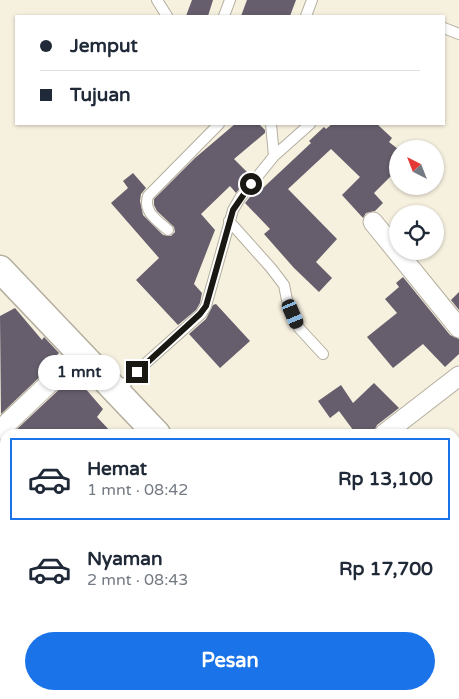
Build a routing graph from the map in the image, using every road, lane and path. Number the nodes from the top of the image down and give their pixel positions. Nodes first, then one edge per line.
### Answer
1 (157, 0) edge
2 (230, 0) edge
3 (312, 0) edge
4 (167, 15) edge
5 (224, 15) edge
6 (306, 15) edge
7 (445, 28) edge
8 (459, 34) edge
9 (218, 125) edge
10 (271, 125) edge
11 (309, 125) edge
12 (274, 156) junction
13 (229, 221) junction
14 (373, 222) dead end
15 (168, 230) dead end
16 (0, 269) edge
17 (459, 328) edge
18 (80, 354) junction
19 (323, 354) dead end
20 (459, 376) edge
21 (123, 386) junction
22 (1, 429) edge
23 (153, 429) edge
24 (390, 429) edge

1 - 4 lane
2 - 5 lane
3 - 6 lane
7 - 8 lane
9 - 15 lane
10 - 12 lane
11 - 12 lane
12 - 13 lane
13 - 19 lane
13 - 21 lane
14 - 17 street
16 - 18 street
18 - 21 street
18 - 22 street
20 - 24 street
21 - 23 street

